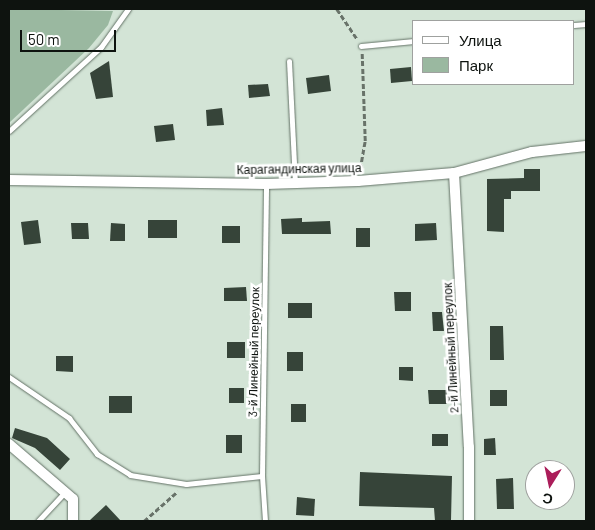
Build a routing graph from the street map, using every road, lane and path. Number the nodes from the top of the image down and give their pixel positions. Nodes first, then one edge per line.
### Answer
1 (128, 9) edge
2 (337, 9) edge
3 (412, 41) edge
4 (362, 46) junction
5 (289, 61) dead end
6 (9, 132) edge
7 (586, 146) edge
8 (454, 173) junction
9 (9, 180) edge
10 (358, 181) junction
11 (295, 183) junction
12 (266, 184) junction
13 (9, 378) edge
14 (9, 444) edge
15 (262, 476) junction
16 (186, 484) junction
17 (65, 491) junction
18 (38, 521) edge
19 (73, 521) edge
20 (144, 521) edge
21 (265, 521) edge
22 (469, 521) edge

1 - 6 lane
2 - 4 path
3 - 4 lane
4 - 10 path
5 - 11 lane
7 - 8 street, Карагандинская улица
8 - 10 street, Карагандинская улица
8 - 22 street, 2-й Линейный переулок
9 - 12 street, Карагандинская улица
10 - 11 street, Карагандинская улица
11 - 12 street, Карагандинская улица
12 - 15 lane, 3-й Линейный переулок
13 - 16 lane
14 - 17 street
15 - 16 lane
15 - 21 lane, 3-й Линейный переулок
16 - 20 path
17 - 18 lane
17 - 19 street

